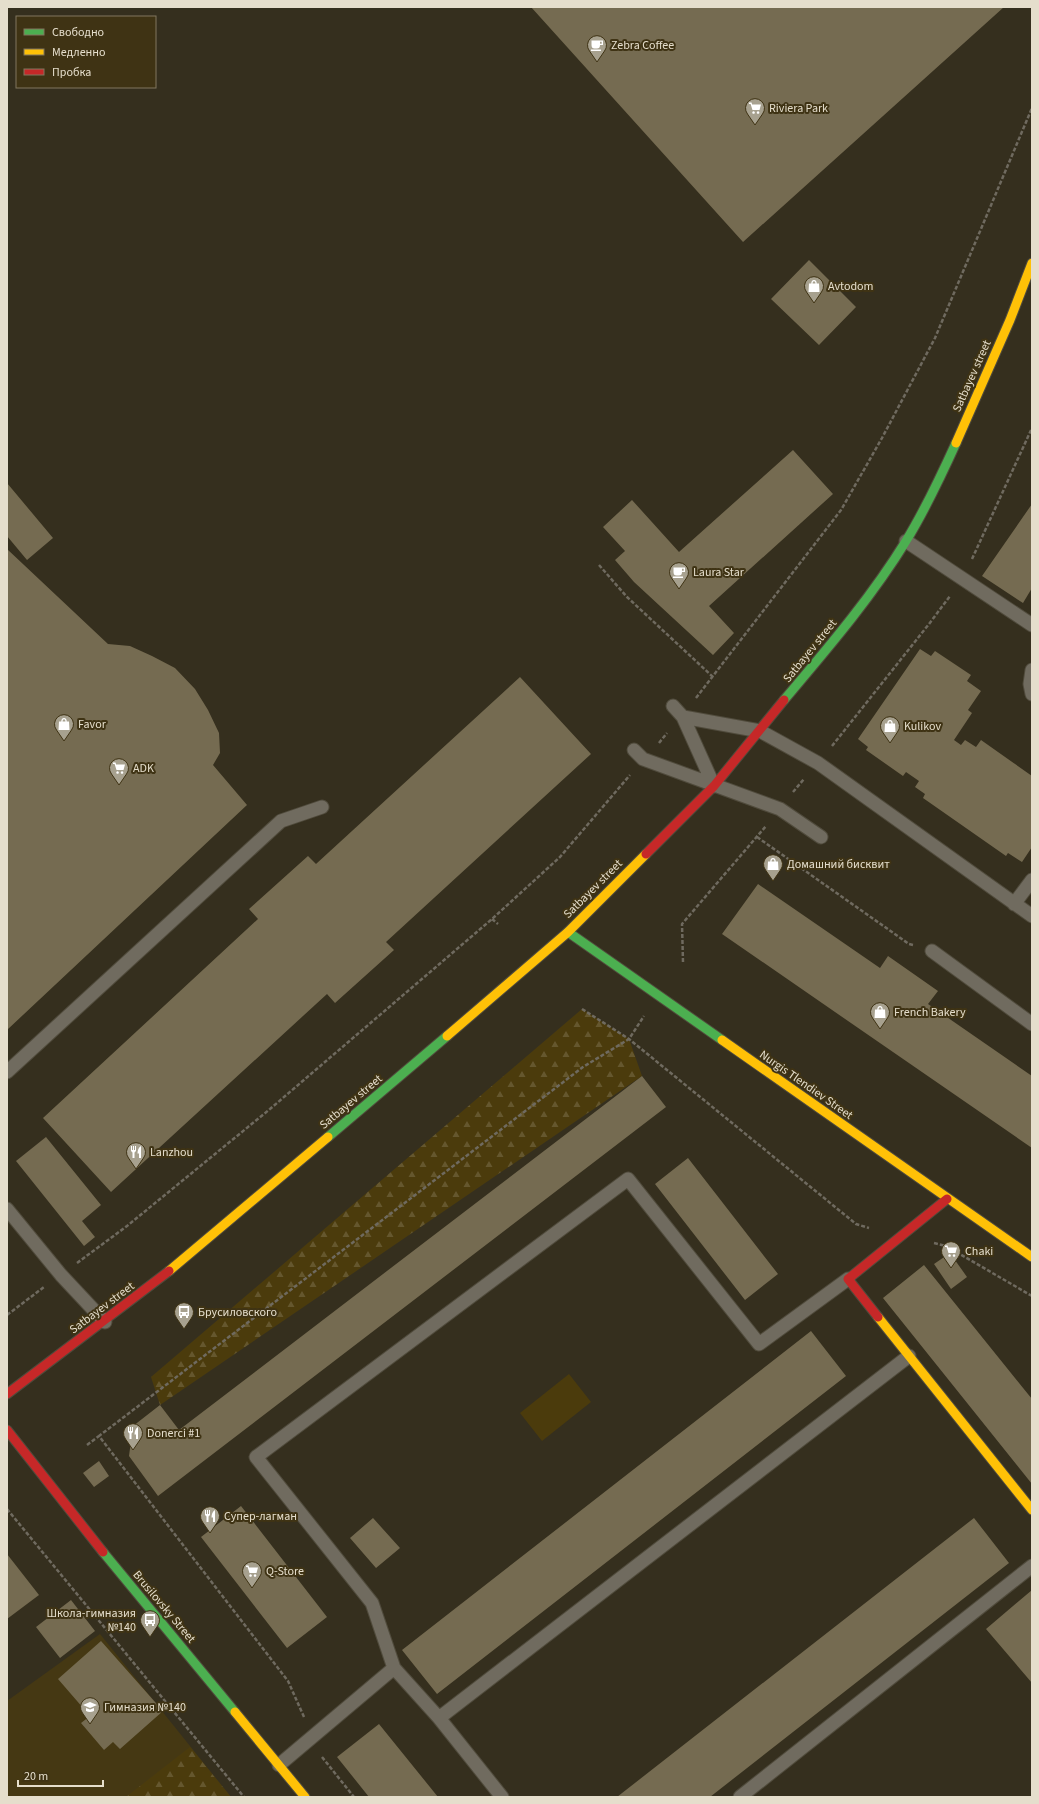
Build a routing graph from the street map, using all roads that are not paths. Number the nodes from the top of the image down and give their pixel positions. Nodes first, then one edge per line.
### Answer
1 (1032, 263) edge
2 (906, 541) junction
3 (1032, 625) edge
4 (1032, 670) edge
5 (1032, 694) edge
6 (673, 706) dead end
7 (682, 717) junction
8 (760, 731) junction
9 (634, 750) dead end
10 (714, 786) junction
11 (322, 807) dead end
12 (821, 837) dead end
13 (1032, 880) edge
14 (1014, 904) junction
15 (1032, 916) edge
16 (568, 932) junction
17 (932, 951) road end
18 (1032, 1024) edge
19 (7, 1072) edge
20 (947, 1199) junction
21 (7, 1209) edge
22 (1032, 1257) edge
23 (848, 1279) junction
24 (105, 1322) junction
25 (909, 1356) junction
26 (7, 1394) edge
27 (7, 1430) edge
28 (1032, 1510) edge
29 (1032, 1566) edge
30 (394, 1668) junction
31 (439, 1718) junction
32 (279, 1765) junction
33 (305, 1797) edge
34 (502, 1797) edge
35 (740, 1797) edge

1 - 2 main road, Satbayev street
2 - 3 lane
2 - 8 main road, Satbayev street
4 - 5 lane
6 - 7 lane
7 - 8 lane
7 - 10 lane
8 - 10 main road, Satbayev street
8 - 14 lane
9 - 10 lane
10 - 12 lane
10 - 16 main road, Satbayev street
11 - 19 lane
13 - 14 lane
14 - 15 lane
16 - 20 main road, Nurgis Tlendiev Street
16 - 24 main road, Satbayev street
17 - 18 lane
20 - 22 main road, Nurgis Tlendiev Street
20 - 23 main road
21 - 24 lane
23 - 25 main road
23 - 30 lane
24 - 26 main road, Satbayev street
25 - 28 main road
25 - 31 lane
27 - 32 main road, Brusilovsky Street
29 - 35 lane
30 - 31 lane
30 - 32 lane
31 - 34 lane
32 - 33 main road, Brusilovsky Street

